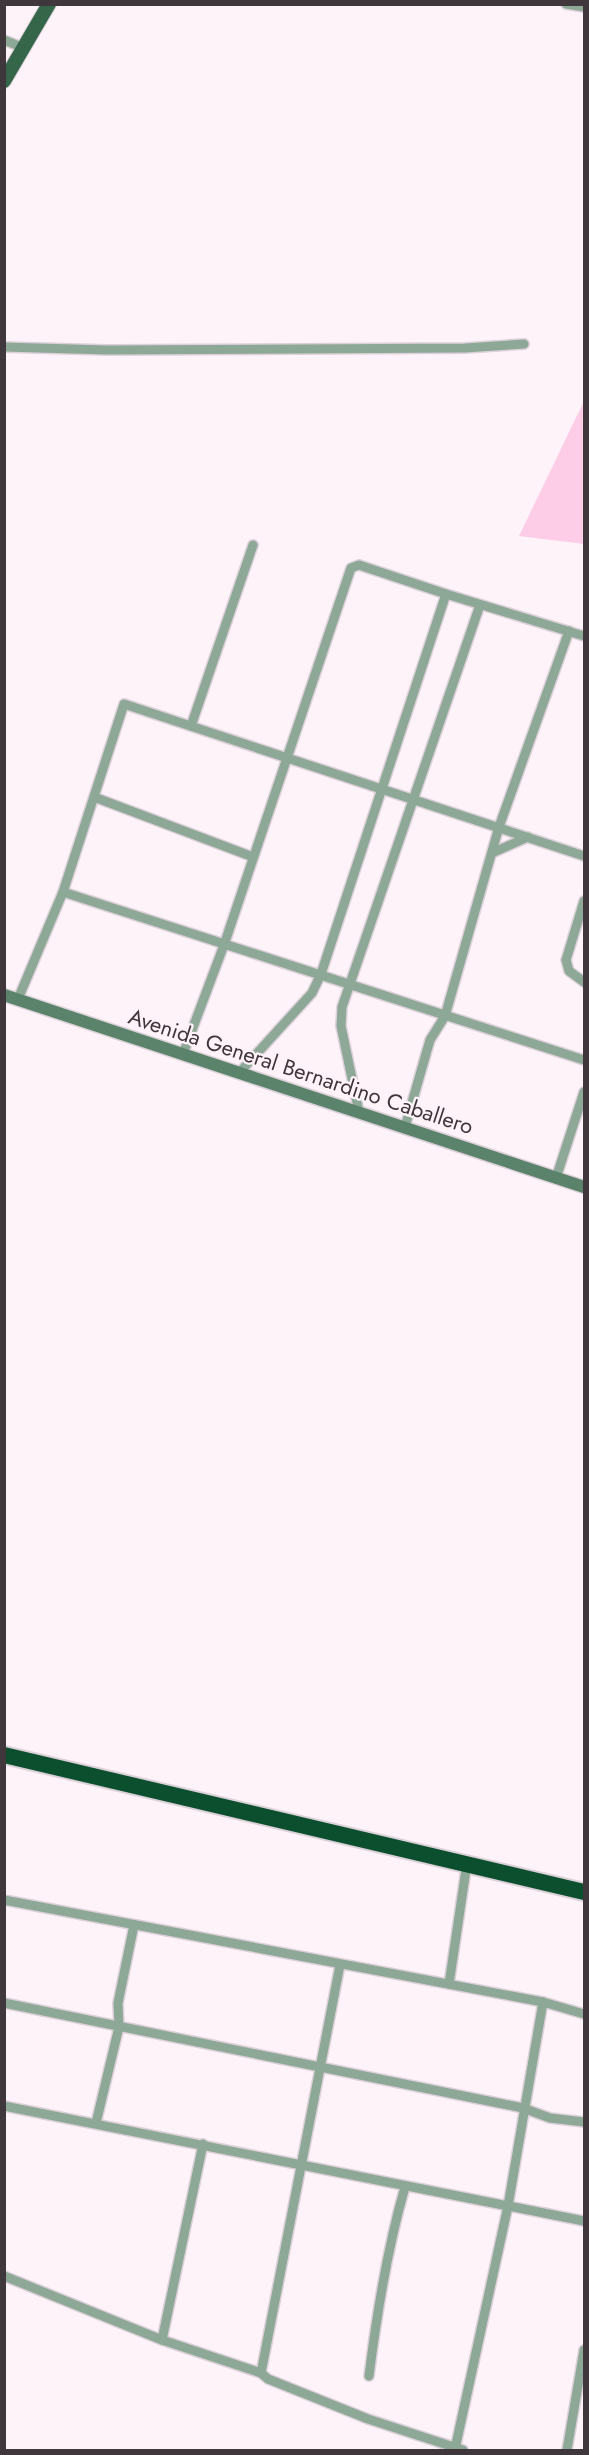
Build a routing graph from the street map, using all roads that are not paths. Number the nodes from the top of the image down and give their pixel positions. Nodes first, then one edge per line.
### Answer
1 (50, 4) edge
2 (566, 4) edge
3 (585, 7) edge
4 (4, 40) edge
5 (24, 48) junction
6 (4, 81) edge
7 (524, 344) dead end
8 (4, 347) edge
9 (253, 545) dead end
10 (446, 594) junction
11 (480, 605) junction
12 (569, 631) junction
13 (585, 636) edge
14 (191, 726) junction
15 (286, 758) junction
16 (380, 789) junction
17 (94, 797) junction
18 (412, 800) junction
19 (499, 827) junction
20 (528, 837) junction
21 (492, 853) junction
22 (585, 856) edge
23 (253, 857) junction
24 (63, 892) junction
25 (585, 902) edge
26 (224, 945) junction
27 (321, 974) junction
28 (585, 982) edge
29 (348, 983) junction
30 (4, 995) edge
31 (18, 999) junction
32 (445, 1016) junction
33 (183, 1054) junction
34 (585, 1060) edge
35 (239, 1073) junction
36 (585, 1092) edge
37 (359, 1112) junction
38 (405, 1127) junction
39 (556, 1178) junction
40 (585, 1187) edge
41 (4, 1755) edge
42 (467, 1863) junction
43 (585, 1892) edge
44 (4, 1900) edge
45 (134, 1925) junction
46 (340, 1965) junction
47 (449, 1984) junction
48 (543, 2002) junction
49 (4, 2003) edge
50 (585, 2014) edge
51 (119, 2027) junction
52 (321, 2065) junction
53 (4, 2106) edge
54 (523, 2108) junction
55 (585, 2122) edge
56 (96, 2123) junction
57 (202, 2144) junction
58 (302, 2164) junction
59 (405, 2187) junction
60 (508, 2206) junction
61 (585, 2221) edge
62 (4, 2276) edge
63 (162, 2340) junction
64 (585, 2350) edge
65 (261, 2373) junction
66 (369, 2376) dead end
67 (459, 2450) edge
68 (567, 2451) edge

1 - 5 main road
2 - 3 street
4 - 5 street
5 - 6 main road
7 - 8 street
9 - 14 street
10 - 11 street
10 - 15 street
10 - 16 street
11 - 12 street
11 - 18 street
12 - 13 street
12 - 19 street
14 - 15 street
14 - 17 street
15 - 16 street
15 - 23 street
16 - 18 street
16 - 27 street
17 - 23 street
17 - 24 street
18 - 19 street
18 - 29 street
19 - 20 street
19 - 21 street
20 - 21 street
20 - 22 street
21 - 32 street
23 - 26 street
24 - 26 street
24 - 31 street
25 - 28 street
26 - 27 street
26 - 33 street
27 - 29 street
27 - 35 street
29 - 32 street
29 - 37 street
30 - 31 main road, Avenida General Bernardino Caballero
31 - 33 main road, Avenida General Bernardino Caballero
32 - 34 street
32 - 38 street
33 - 35 main road, Avenida General Bernardino Caballero
35 - 37 main road, Avenida General Bernardino Caballero
36 - 39 street
37 - 38 main road, Avenida General Bernardino Caballero
38 - 39 main road, Avenida General Bernardino Caballero
39 - 40 main road, Avenida General Bernardino Caballero
41 - 42 highway
42 - 43 highway
42 - 47 street
44 - 45 street
45 - 46 street
45 - 51 street
46 - 47 street
46 - 52 street
47 - 48 street
48 - 50 street
48 - 54 street
49 - 51 street
51 - 52 street
51 - 56 street
52 - 54 street
52 - 58 street
53 - 56 street
54 - 55 street
54 - 60 street
56 - 57 street
57 - 58 street
57 - 63 street
58 - 59 street
58 - 65 street
59 - 60 street
59 - 66 street
60 - 61 street
60 - 67 street
62 - 63 street
63 - 65 street
64 - 68 street
65 - 67 street

